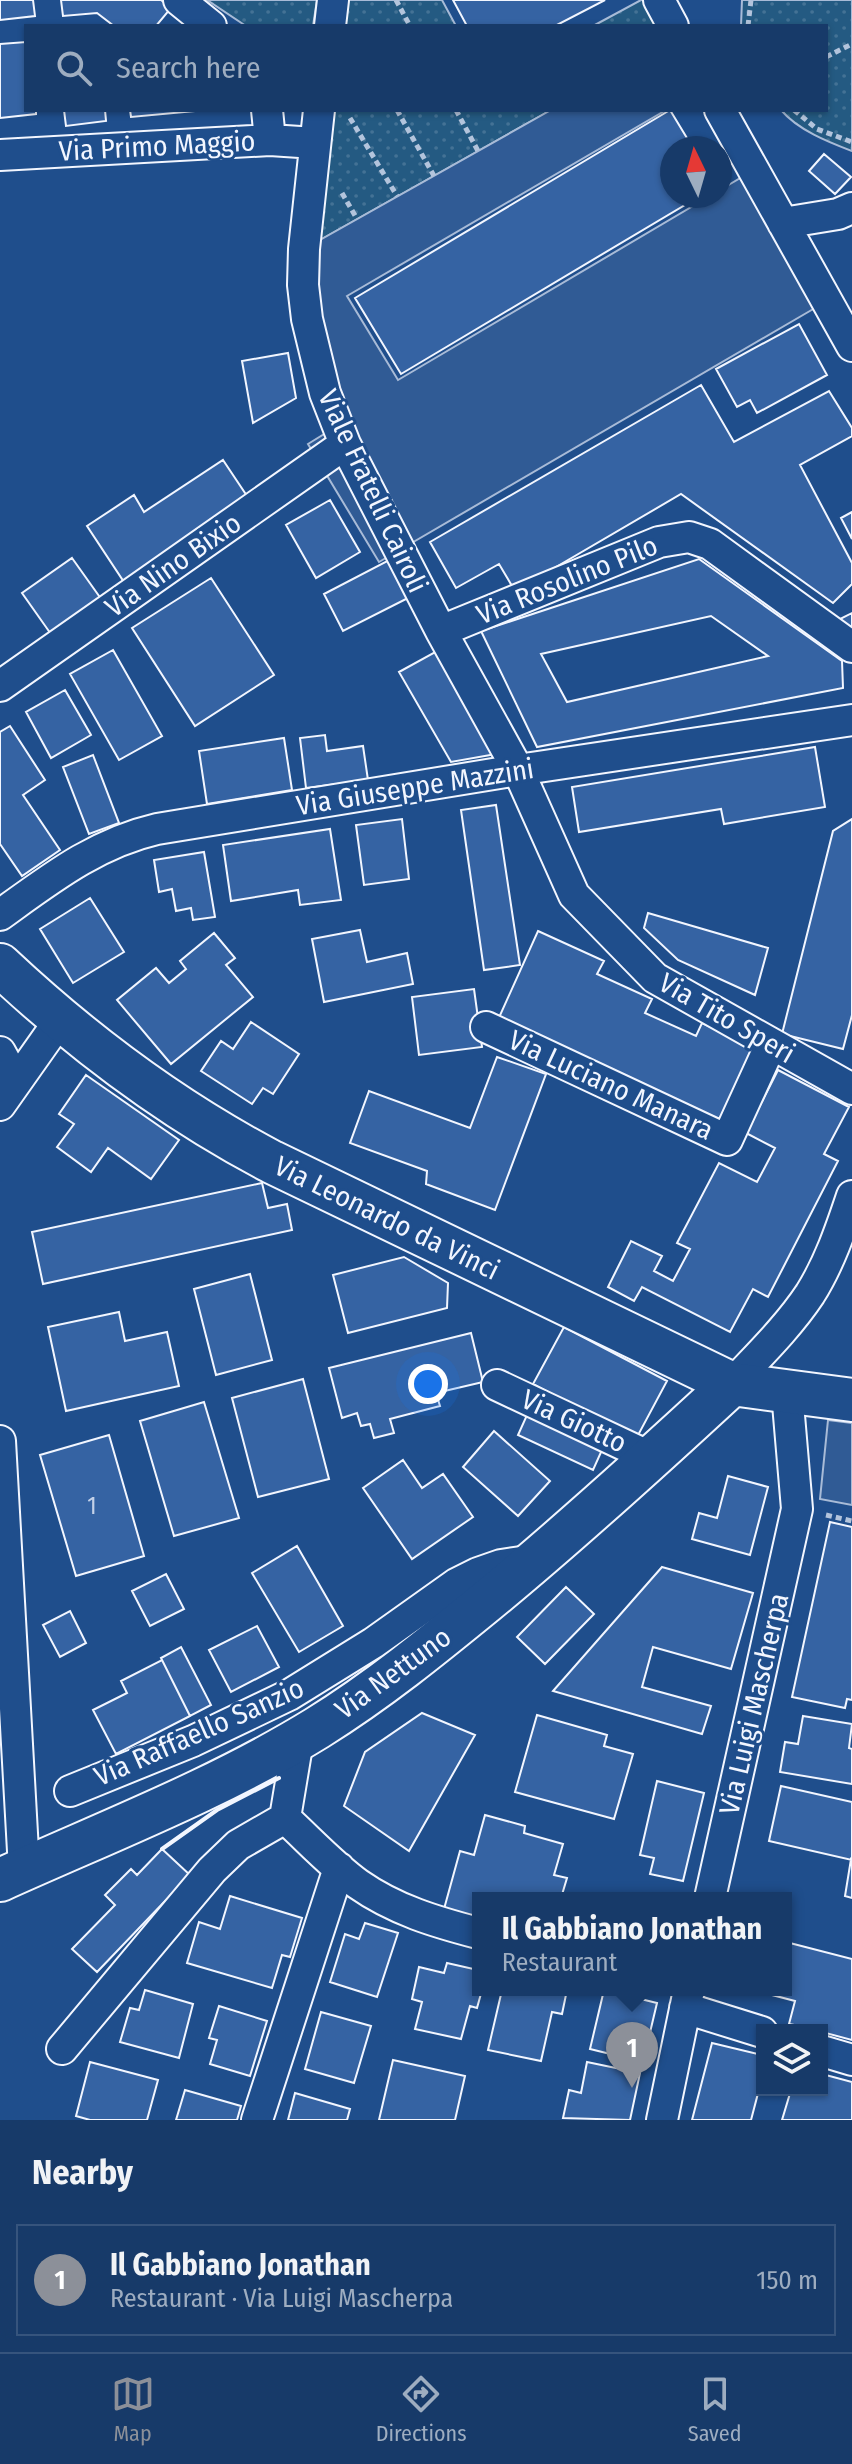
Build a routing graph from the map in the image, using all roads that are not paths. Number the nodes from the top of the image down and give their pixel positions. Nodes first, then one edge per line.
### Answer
1 (179, 0) edge
2 (333, 0) edge
3 (659, 0) edge
4 (209, 24) edge
5 (330, 24) edge
6 (672, 24) edge
7 (319, 112) edge
8 (721, 112) edge
9 (268, 125) edge
10 (315, 143) junction
11 (0, 155) edge
12 (852, 208) edge
13 (783, 223) junction
14 (852, 346) edge
15 (345, 444) junction
16 (441, 631) junction
17 (852, 647) edge
18 (0, 686) edge
19 (852, 720) edge
20 (518, 770) junction
21 (0, 915) edge
22 (0, 965) edge
23 (60, 1020) junction
24 (486, 1027) dead end
25 (771, 1044) junction
26 (0, 1052) edge
27 (852, 1089) edge
28 (8, 1093) edge
29 (852, 1196) edge
30 (732, 1384) junction
31 (497, 1385) dead end
32 (787, 1392) junction
33 (852, 1400) edge
34 (0, 1441) edge
35 (652, 1458) junction
36 (537, 1560) junction
37 (298, 1740) junction
38 (70, 1791) dead end
39 (285, 1818) junction
40 (339, 1868) junction
41 (12, 1874) edge
42 (711, 1892) edge
43 (472, 1931) edge
44 (688, 1996) edge
45 (756, 2029) edge
46 (62, 2049) dead end
47 (828, 2053) edge
48 (852, 2060) edge
49 (257, 2120) edge
50 (662, 2120) edge

1 - 4 street
2 - 5 street
3 - 6 street
7 - 10 street, Viale Fratelli Cairoli
8 - 13 street
9 - 10 street, Via Primo Maggio
9 - 11 street, Via Primo Maggio
10 - 15 street, Viale Fratelli Cairoli
12 - 13 street
13 - 14 street
15 - 16 street, Viale Fratelli Cairoli
15 - 18 street, Via Nino Bixio
16 - 17 street, Via Rosolino Pilo
16 - 20 street, Viale Fratelli Cairoli
19 - 20 street, Via Giuseppe Mazzini
20 - 21 street, Via Giuseppe Mazzini
20 - 25 street, Via Tito Speri
22 - 23 street, Via Leonardo da Vinci
23 - 28 street
23 - 30 street, Via Leonardo da Vinci
24 - 25 street, Via Luciano Manara
25 - 27 street, Via Tito Speri
26 - 28 street
29 - 30 street
30 - 32 street, Via Leonardo da Vinci
30 - 35 street, Via Nettuno
31 - 35 street, Via Giotto
32 - 33 street, Via Leonardo da Vinci
32 - 42 street, Via Luigi Mascherpa
34 - 41 street
35 - 36 street, Via Nettuno
36 - 37 street, Via Nettuno
36 - 38 street, Via Raffaello Sanzio
37 - 39 street
37 - 41 street, Via Nettuno
39 - 40 street
39 - 46 street
40 - 43 street
40 - 49 street
44 - 45 street
44 - 50 street
47 - 48 street

